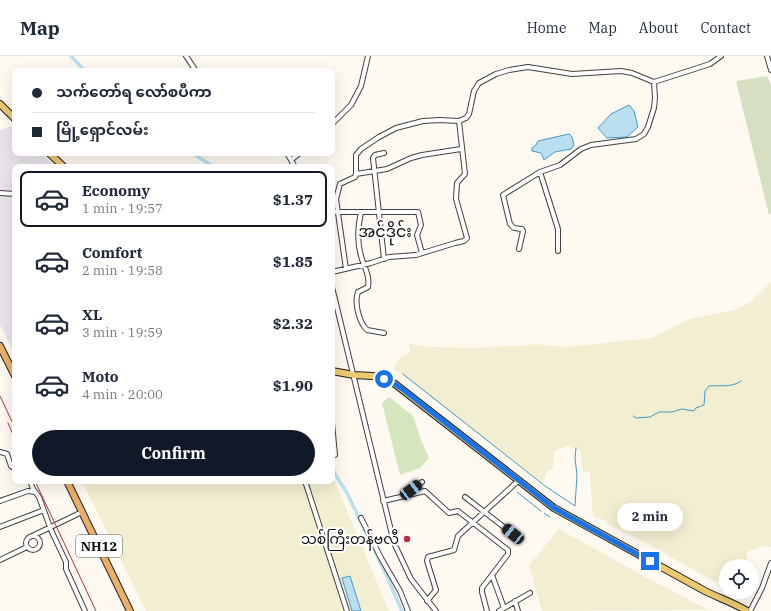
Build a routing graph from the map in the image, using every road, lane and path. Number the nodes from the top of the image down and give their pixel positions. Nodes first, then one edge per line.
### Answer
1 (186, 56) edge
2 (368, 56) edge
3 (721, 56) edge
4 (767, 56) edge
5 (194, 68) edge
6 (771, 70) edge
7 (654, 82) junction
8 (0, 104) edge
9 (12, 116) edge
10 (335, 121) edge
11 (459, 121) junction
12 (461, 149) junction
13 (384, 153) dead end
14 (52, 156) edge
15 (289, 156) edge
16 (296, 156) edge
17 (291, 160) junction
18 (61, 164) edge
19 (293, 164) edge
20 (375, 172) junction
21 (540, 172) junction
22 (356, 174) junction
23 (0, 193) edge
24 (12, 194) edge
25 (338, 212) junction
26 (361, 212) junction
27 (379, 212) junction
28 (519, 249) dead end
29 (558, 252) dead end
30 (422, 254) junction
31 (384, 259) junction
32 (365, 265) junction
33 (346, 269) junction
34 (335, 271) edge
35 (335, 300) edge
36 (384, 333) dead end
37 (0, 346) edge
38 (12, 370) edge
39 (335, 371) edge
40 (353, 372) junction
41 (0, 452) edge
42 (12, 467) edge
43 (518, 481) junction
44 (422, 482) dead end
45 (31, 484) edge
46 (68, 484) edge
47 (306, 484) edge
48 (35, 492) junction
49 (405, 496) junction
50 (466, 497) dead end
51 (383, 500) junction
52 (0, 501) edge
53 (44, 510) junction
54 (485, 511) junction
55 (82, 512) junction
56 (361, 518) dead end
57 (472, 522) junction
58 (0, 527) edge
59 (50, 528) junction
60 (513, 534) dead end
61 (30, 537) junction
62 (27, 547) junction
63 (0, 560) edge
64 (771, 563) edge
65 (492, 575) junction
66 (530, 593) dead end
67 (427, 601) junction
68 (515, 601) junction
69 (504, 608) junction
70 (86, 611) edge
71 (130, 611) edge
72 (347, 611) edge
73 (408, 611) edge
74 (436, 611) edge
75 (487, 611) edge
76 (499, 611) edge
77 (518, 611) edge
78 (749, 611) edge

1 - 5 street
2 - 10 street
3 - 7 street
4 - 6 street
7 - 11 street
7 - 21 street
8 - 9 main road
11 - 12 street
11 - 22 street
12 - 20 street
12 - 30 street
13 - 20 street
14 - 18 main road
15 - 17 street
16 - 17 street
17 - 19 street
20 - 22 street
20 - 27 street
21 - 28 street
21 - 29 street
22 - 25 street
23 - 24 street
25 - 26 street
25 - 33 street
26 - 27 street
26 - 32 street
27 - 30 street
27 - 31 street
30 - 31 street
31 - 32 street
32 - 33 street
32 - 36 street
33 - 34 street
35 - 40 street
37 - 38 highway
39 - 40 main road
40 - 43 main road
40 - 51 street
41 - 42 street
43 - 54 street
43 - 78 main road
44 - 49 street
45 - 48 street
46 - 55 highway, NH12
47 - 72 street
48 - 52 street
48 - 53 street
49 - 51 street
49 - 57 street
50 - 54 street
51 - 67 street
53 - 58 street
53 - 59 street
54 - 57 street
54 - 60 street
55 - 59 street
55 - 71 highway, NH12
56 - 73 street
57 - 65 street
57 - 67 street
59 - 61 street
59 - 70 street
61 - 62 street
61 - 62 street
62 - 63 street
64 - 78 street
65 - 69 street
65 - 75 street
66 - 68 street
67 - 74 street
68 - 69 street
68 - 77 street
69 - 76 street

